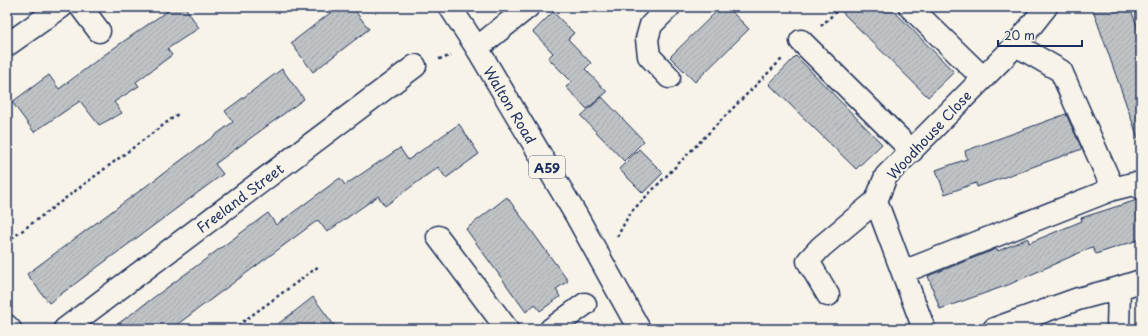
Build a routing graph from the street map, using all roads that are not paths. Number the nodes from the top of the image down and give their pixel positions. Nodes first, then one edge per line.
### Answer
1 (61, 7) edge
2 (81, 7) edge
3 (450, 7) edge
4 (528, 7) edge
5 (669, 7) edge
6 (910, 7) edge
7 (1046, 7) edge
8 (98, 31) dead end
9 (801, 41) road end
10 (7, 45) edge
11 (1016, 45) junction
12 (477, 48) junction
13 (415, 66) road end
14 (668, 77) dead end
15 (983, 78) junction
16 (912, 151) junction
17 (1141, 188) edge
18 (1113, 189) junction
19 (876, 201) junction
20 (438, 237) dead end
21 (903, 272) junction
22 (1141, 281) edge
23 (1119, 288) junction
24 (828, 295) dead end
25 (585, 304) dead end
26 (7, 326) edge
27 (10, 329) edge
28 (65, 329) edge
29 (507, 329) edge
30 (551, 329) edge
31 (639, 329) edge
32 (924, 329) edge
33 (994, 329) edge
34 (1118, 329) edge

1 - 10 main road
2 - 8 main road
3 - 12 main road, Walton Road / A59
4 - 12 main road
5 - 14 main road
6 - 15 main road
7 - 11 main road, Woodhouse Close
9 - 16 main road
11 - 15 main road, Woodhouse Close
11 - 18 main road
12 - 31 main road, Walton Road / A59
13 - 28 main road, Freeland Street
15 - 16 main road, Woodhouse Close
16 - 19 main road, Woodhouse Close
17 - 18 main road
18 - 21 main road
19 - 21 main road
19 - 24 main road
20 - 29 main road
21 - 32 main road
22 - 23 main road
23 - 33 main road
23 - 34 main road
25 - 30 main road
26 - 27 main road

